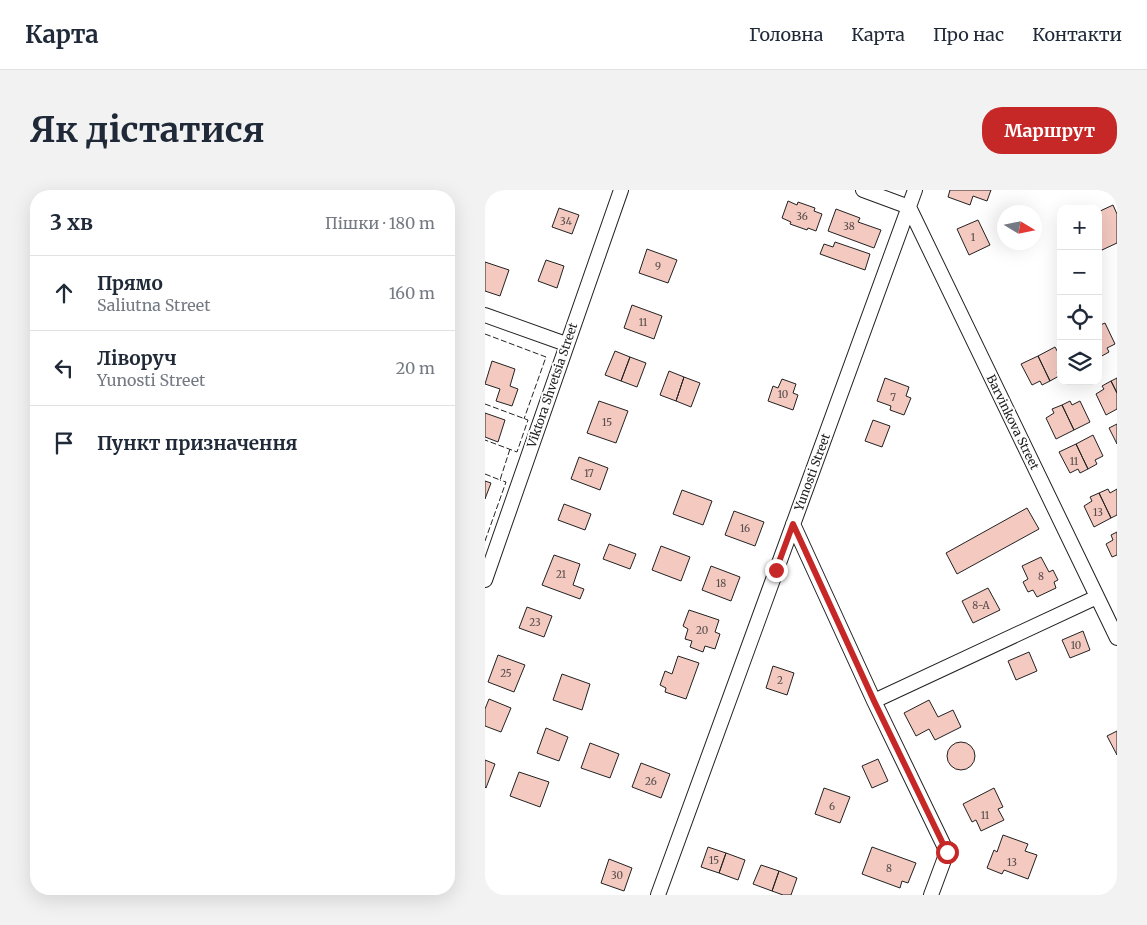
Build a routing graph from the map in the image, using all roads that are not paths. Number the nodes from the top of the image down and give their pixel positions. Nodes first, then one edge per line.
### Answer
1 (621, 190) edge
2 (863, 190) edge
3 (915, 190) edge
4 (909, 207) junction
5 (485, 315) edge
6 (566, 344) junction
7 (793, 524) junction
8 (485, 578) edge
9 (1097, 597) junction
10 (1117, 638) edge
11 (874, 701) junction
12 (658, 895) edge
13 (931, 895) edge

1 - 6 street, Viktora Shvetsia Street
2 - 4 street
3 - 4 street, Yunosti Street
4 - 7 street, Yunosti Street
4 - 9 street, Barvinkova Street
5 - 6 street
6 - 8 street, Viktora Shvetsia Street
7 - 11 street
7 - 12 street, Yunosti Street
9 - 10 street, Barvinkova Street
9 - 11 street
11 - 13 street

